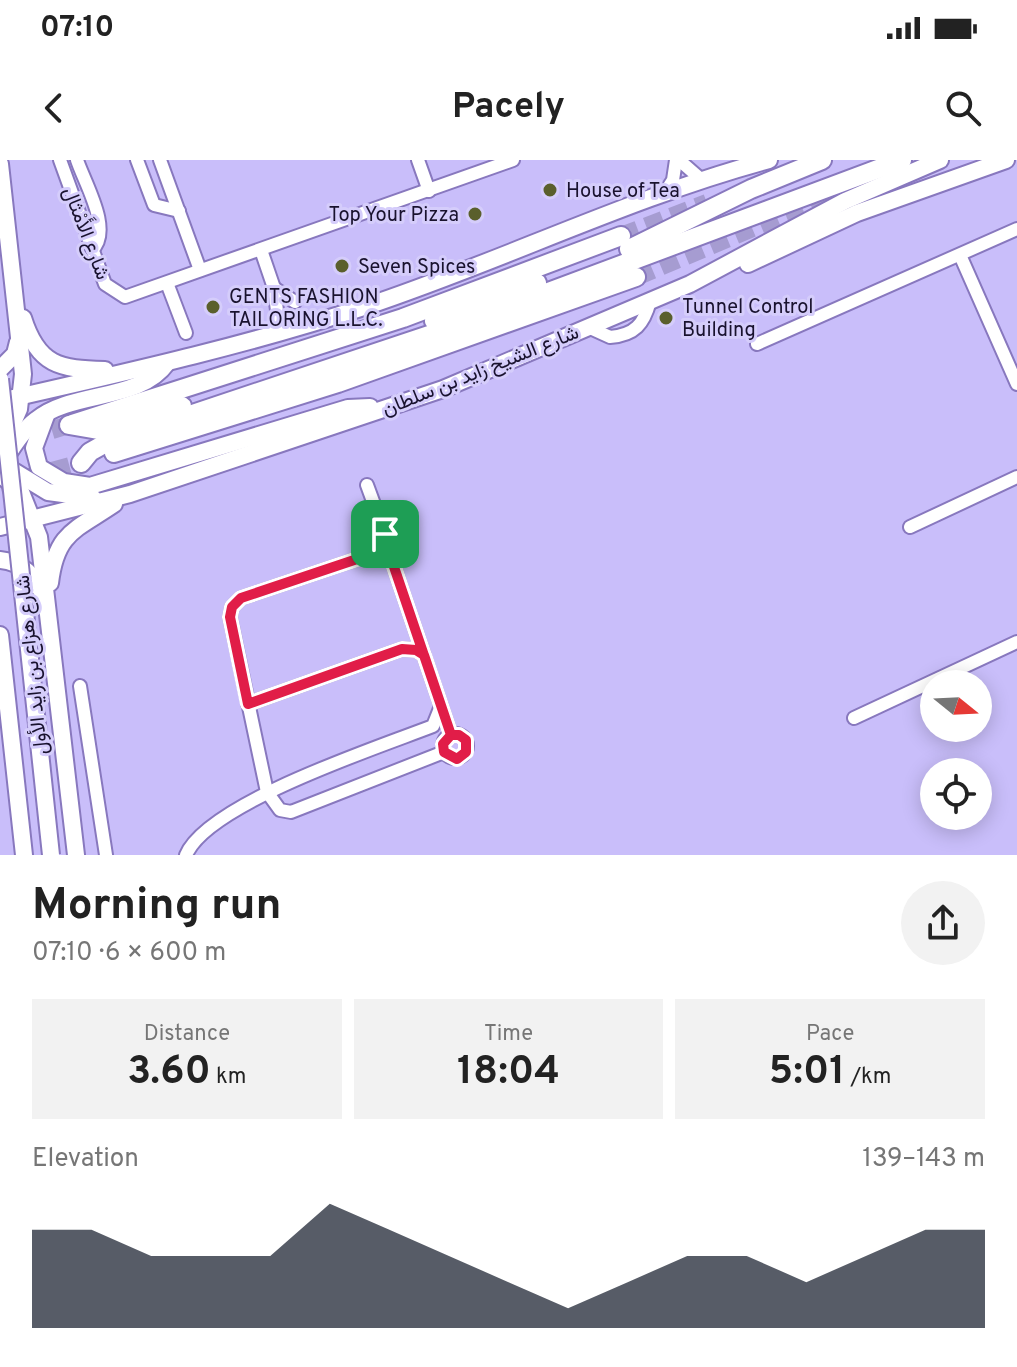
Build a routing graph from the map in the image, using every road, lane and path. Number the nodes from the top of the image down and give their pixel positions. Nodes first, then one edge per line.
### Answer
1 (60, 160) edge
2 (77, 160) edge
3 (137, 160) edge
4 (160, 160) edge
5 (418, 160) edge
6 (513, 160) edge
7 (677, 160) edge
8 (822, 160) edge
9 (902, 160) edge
10 (940, 160) edge
11 (1006, 160) edge
12 (760, 161) edge
13 (0, 164) edge
14 (703, 181) junction
15 (429, 191) junction
16 (662, 196) junction
17 (179, 211) junction
18 (1017, 229) edge
19 (621, 236) tunnel mouth
20 (92, 250) junction
21 (261, 250) junction
22 (960, 255) junction
23 (200, 270) junction
24 (636, 277) tunnel mouth
25 (167, 283) junction
26 (13, 284) junction
27 (690, 284) junction
28 (274, 288) junction
29 (295, 302) dead end
30 (278, 318) dead end
31 (186, 333) dead end
32 (18, 342) junction
33 (757, 344) dead end
34 (167, 363) junction
35 (0, 369) edge
36 (127, 373) junction
37 (0, 379) edge
38 (1017, 384) edge
39 (22, 396) junction
40 (0, 401) edge
41 (394, 405) junction
42 (47, 413) junction
43 (0, 463) edge
44 (1017, 477) edge
45 (367, 485) dead end
46 (130, 494) junction
47 (35, 519) junction
48 (0, 527) edge
49 (910, 527) dead end
50 (385, 534) junction
51 (378, 552) junction
52 (391, 558) junction
53 (0, 560) edge
54 (48, 605) junction
55 (0, 635) edge
56 (1017, 642) edge
57 (424, 655) junction
58 (80, 686) dead end
59 (248, 704) junction
60 (441, 706) junction
61 (854, 718) dead end
62 (451, 735) junction
63 (444, 752) junction
64 (267, 792) junction
65 (24, 855) edge
66 (51, 855) edge
67 (78, 855) edge
68 (106, 855) edge
69 (186, 855) edge

1 - 20 street, شارع الأَمْثال
2 - 20 street
3 - 17 street
4 - 17 street
5 - 15 street
6 - 15 street, شارع الأَمْثال
7 - 14 street
7 - 16 street
8 - 19 highway
9 - 24 highway, شارع الشيخ زايد بن سلطان
10 - 27 main road, شارع الشيخ زايد بن سلطان
11 - 27 main road
12 - 14 main road
13 - 26 main road
14 - 16 main road
15 - 21 street, شارع الأَمْثال
16 - 34 main road
17 - 23 street
18 - 22 street
20 - 25 street, شارع الأَمْثال
21 - 23 street, شارع الأَمْثال
21 - 28 street
22 - 33 street
22 - 38 street
23 - 25 street, شارع الأَمْثال
25 - 31 street
26 - 32 main road
26 - 36 main road
27 - 41 main road, شارع الشيخ زايد بن سلطان
28 - 29 street
28 - 30 street
32 - 35 main road
32 - 39 main road
34 - 36 main road
34 - 42 main road
36 - 39 main road
37 - 66 main road, شارع هزاع بن زايد الأول, bridge
39 - 40 main road
39 - 43 main road
41 - 42 main road
41 - 46 main road, شارع الشيخ زايد بن سلطان
42 - 43 main road
43 - 46 main road
43 - 47 main road
44 - 49 street
45 - 50 street
46 - 47 main road, شارع الشيخ زايد بن سلطان
46 - 54 main road
47 - 48 main road, شارع الشيخ زايد بن سلطان
47 - 54 main road
50 - 51 street
50 - 52 street
51 - 52 street
51 - 59 street
52 - 57 street
53 - 54 main road
54 - 67 main road
55 - 65 main road, شارع هزاع بن زايد الأول
56 - 61 street
57 - 59 street
57 - 60 street
58 - 68 street
59 - 64 street
60 - 62 street
60 - 64 street
62 - 63 street
62 - 63 street
63 - 64 street
64 - 69 street

